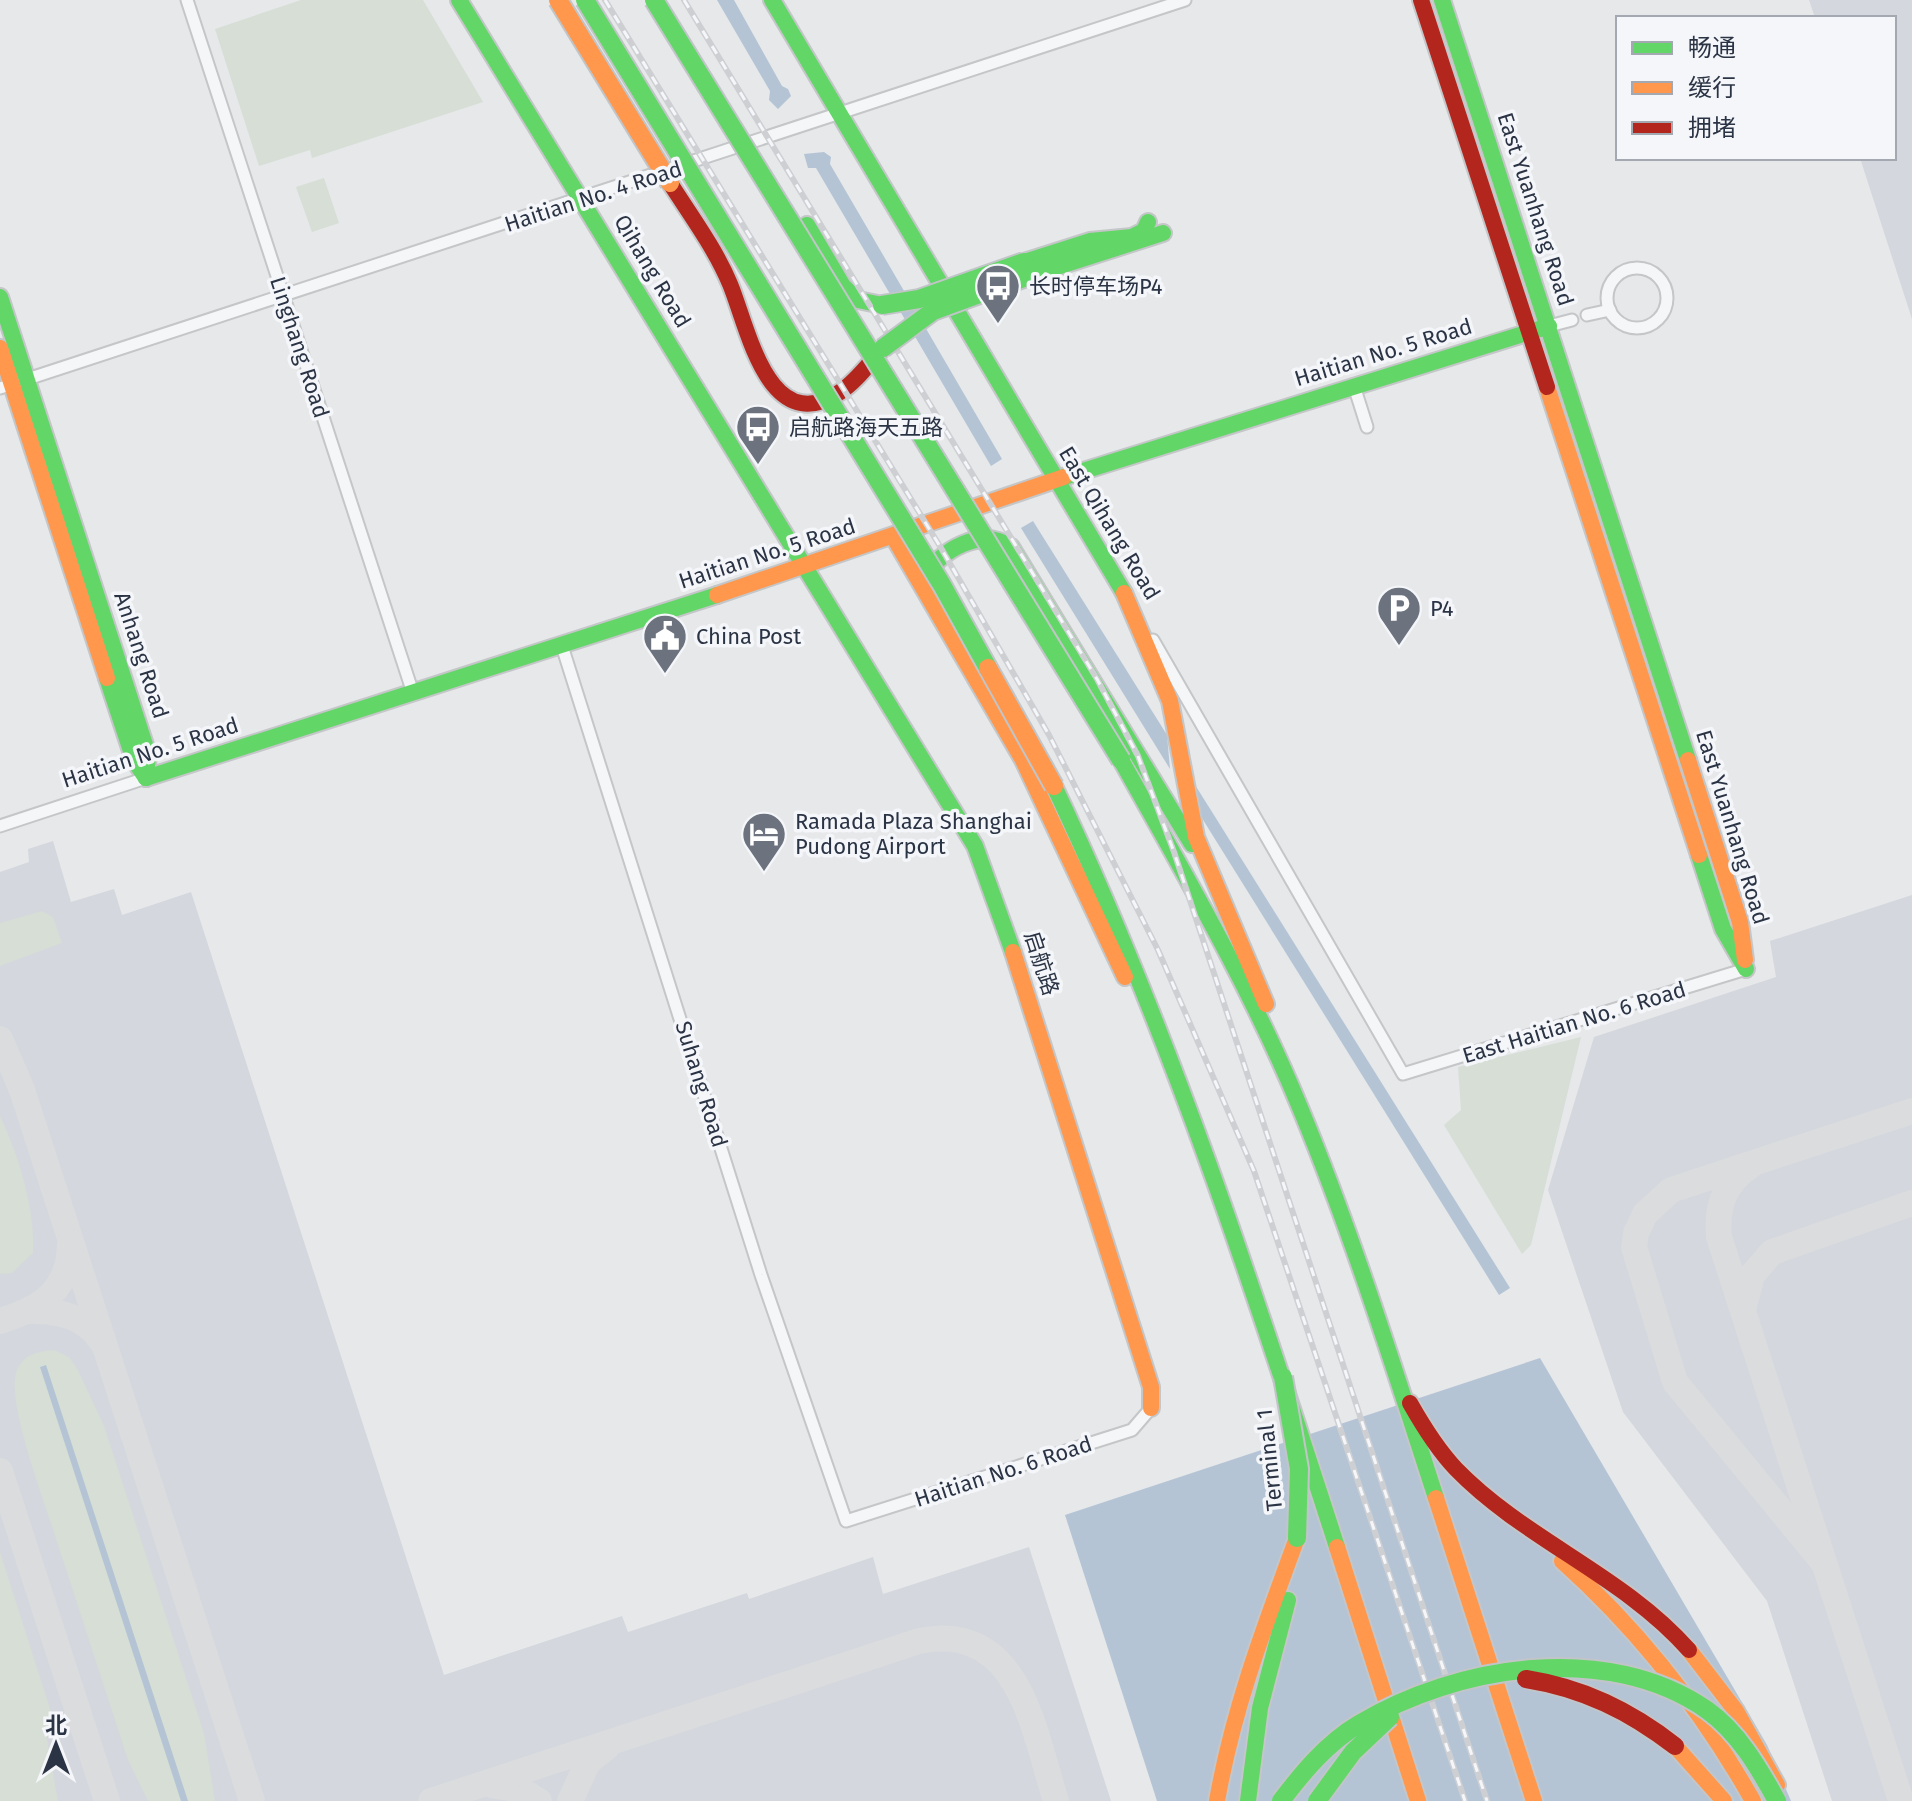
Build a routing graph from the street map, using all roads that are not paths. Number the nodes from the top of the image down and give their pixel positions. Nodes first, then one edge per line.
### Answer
1 (187, 0) edge
2 (459, 0) edge
3 (548, 0) edge
4 (558, 0) edge
5 (585, 0) edge
6 (654, 0) edge
7 (667, 0) edge
8 (772, 0) edge
9 (1185, 0) edge
10 (1421, 0) edge
11 (1442, 0) edge
12 (837, 113) junction
13 (662, 179) junction
14 (582, 200) junction
15 (1156, 228) dead end
16 (1027, 269) junction
17 (283, 296) junction
18 (0, 297) edge
19 (1610, 310) junction
20 (1587, 315) dead end
21 (1572, 320) dead end
22 (1549, 326) junction
23 (1528, 331) junction
24 (0, 348) edge
25 (13, 384) edge
26 (1354, 386) junction
27 (1367, 427) dead end
28 (1056, 479) junction
29 (893, 536) junction
30 (806, 566) junction
31 (1124, 593) junction
32 (928, 597) junction
33 (562, 646) junction
34 (413, 693) junction
35 (146, 778) junction
36 (0, 826) edge
37 (1209, 871) junction
38 (1746, 969) junction
39 (1285, 1069) junction
40 (1403, 1074) joint
41 (1196, 1130) junction
42 (1386, 1345) junction
43 (1283, 1377) junction
44 (1151, 1408) joint
45 (1513, 1519) junction
46 (846, 1521) joint
47 (1297, 1538) junction
48 (1472, 1681) junction
49 (1419, 1697) junction
50 (1217, 1801) edge
51 (1248, 1801) edge
52 (1281, 1801) edge
53 (1317, 1801) edge
54 (1418, 1801) edge
55 (1534, 1801) edge
56 (1724, 1801) edge
57 (1753, 1801) edge
58 (1777, 1801) edge
59 (1783, 1801) edge

1 - 17 street, Linghang Road
2 - 14 main road, Qihang Road
3 - 13 main road
4 - 13 main road, bridge
5 - 41 main road, bridge
6 - 39 main road, bridge
7 - 16 main road, bridge
8 - 12 main road, East Qihang Road
9 - 12 street, Haitian No. 4 Road
10 - 23 main road, East Yuanhang Road
11 - 22 main road, East Yuanhang Road
12 - 13 street, Haitian No. 4 Road
12 - 28 main road, East Qihang Road
13 - 14 street, Haitian No. 4 Road
13 - 16 main road, bridge
14 - 17 street, Haitian No. 4 Road
14 - 30 main road, Qihang Road
15 - 16 main road
17 - 25 street, Haitian No. 4 Road
17 - 34 street, Linghang Road
18 - 25 main road, Anhang Road
19 - 19 street
19 - 20 street
21 - 22 street
22 - 23 main road, Haitian No. 5 Road
22 - 38 main road, East Yuanhang Road
23 - 26 main road, Haitian No. 5 Road
23 - 38 main road, East Yuanhang Road
24 - 25 main road, Anhang Road
25 - 35 main road, Anhang Road
26 - 27 street
26 - 28 main road, Haitian No. 5 Road
28 - 29 main road, Haitian No. 5 Road
28 - 31 main road, East Qihang Road
29 - 30 main road, Haitian No. 5 Road
29 - 32 main road
30 - 33 main road, Haitian No. 5 Road
30 - 44 main road, 启航路
31 - 37 main road
31 - 40 street, East Qihang Road
32 - 37 main road
32 - 41 main road
33 - 34 main road, Haitian No. 5 Road
33 - 46 street, Suhang Road
34 - 35 main road, Haitian No. 5 Road
35 - 36 street, Haitian No. 5 Road
37 - 39 main road
38 - 40 street, East Haitian No. 6 Road
39 - 42 main road
41 - 43 main road
42 - 45 main road
42 - 55 main road
43 - 47 main road, Terminal 1, bridge
43 - 54 main road, bridge
44 - 46 street, Haitian No. 6 Road
45 - 57 main road, bridge
45 - 59 main road
47 - 50 main road
47 - 51 main road
48 - 49 main road, bridge
48 - 56 main road, bridge
48 - 58 main road, bridge
49 - 52 main road, bridge
49 - 53 main road, bridge

